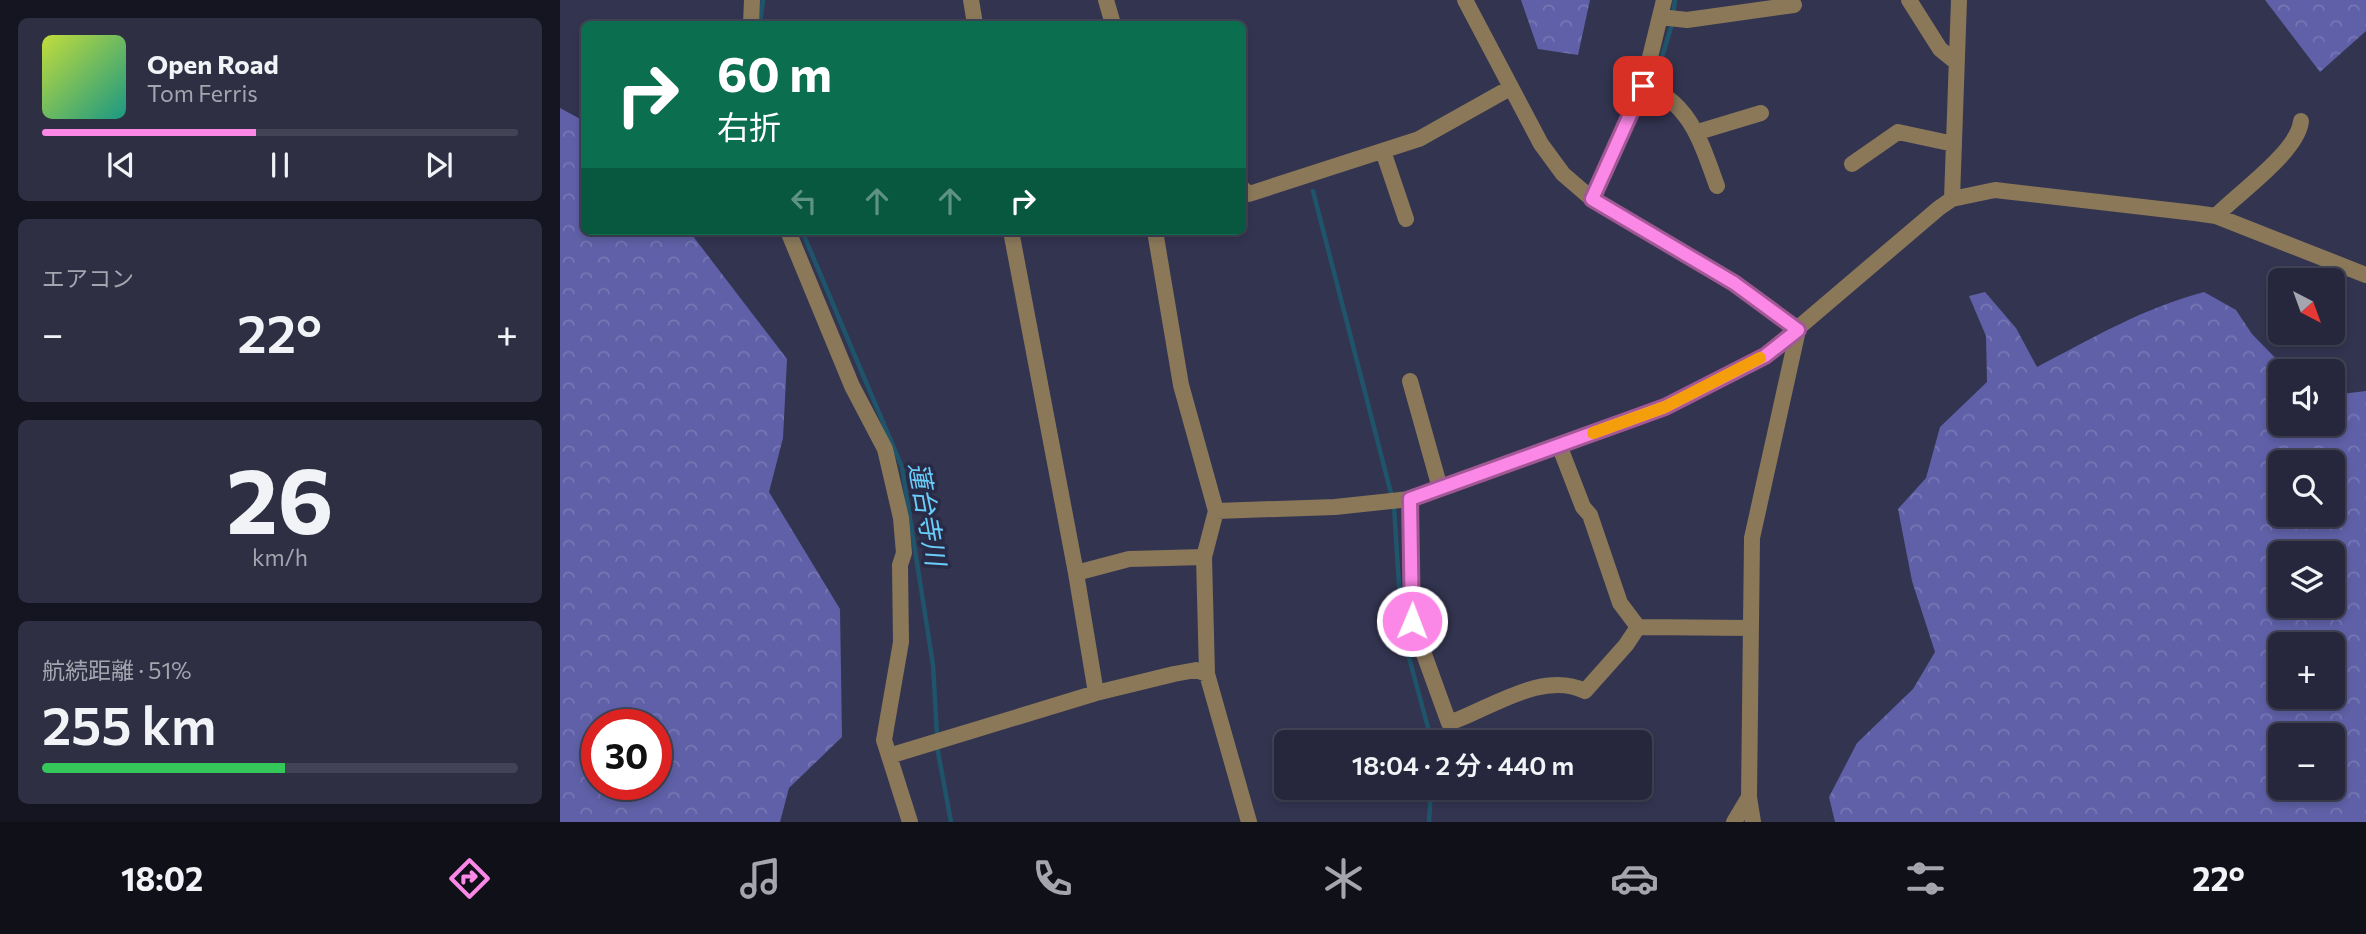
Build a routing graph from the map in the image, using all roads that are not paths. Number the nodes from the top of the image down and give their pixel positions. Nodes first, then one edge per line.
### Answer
1 (752, 0) edge
2 (971, 0) edge
3 (1106, 0) edge
4 (1465, 0) edge
5 (1664, 0) edge
6 (1909, 0) edge
7 (1959, 0) edge
8 (1794, 5) dead end
9 (1745, 6) edge
10 (1660, 17) junction
11 (751, 21) edge
12 (974, 21) edge
13 (1112, 21) edge
14 (1956, 62) junction
15 (1643, 86) junction
16 (1510, 88) junction
17 (1761, 113) dead end
18 (2301, 121) dead end
19 (1698, 132) junction
20 (1954, 144) junction
21 (1383, 151) junction
22 (1852, 164) dead end
23 (1717, 187) dead end
24 (1246, 191) edge
25 (1592, 199) junction
26 (1952, 199) junction
27 (2216, 216) junction
28 (1406, 219) dead end
29 (790, 235) edge
30 (1012, 235) edge
31 (1156, 235) edge
32 (2366, 275) edge
33 (1798, 330) junction
34 (1410, 381) dead end
35 (1559, 444) junction
36 (1440, 488) junction
37 (1410, 499) junction
38 (1216, 511) junction
39 (1204, 557) junction
40 (1076, 573) junction
41 (1638, 627) junction
42 (1750, 628) junction
43 (1207, 674) junction
44 (1096, 694) junction
45 (889, 756) junction
46 (1749, 797) junction
47 (910, 822) edge
48 (1249, 822) edge
49 (1734, 822) edge
50 (1753, 822) edge

1 - 11 street
2 - 12 street
3 - 13 street
4 - 16 street
5 - 10 street
6 - 14 street
7 - 14 street
8 - 9 street
9 - 10 street
10 - 15 street
14 - 20 street
15 - 19 street
15 - 25 street
16 - 21 street
16 - 25 street
17 - 19 street
18 - 27 street
19 - 23 street
20 - 22 street
20 - 26 street
21 - 24 street
21 - 28 street
25 - 33 street
26 - 27 street
26 - 33 street
27 - 32 street
29 - 45 street
30 - 40 street
31 - 38 street
33 - 35 street
33 - 42 street
34 - 36 street
35 - 36 street
35 - 41 street
36 - 37 street
37 - 38 street
37 - 41 street
38 - 39 street
39 - 40 street
39 - 43 street
40 - 44 street
41 - 42 street
42 - 46 street
43 - 44 street
43 - 48 street
44 - 45 street
45 - 47 street
46 - 49 street
46 - 50 street

